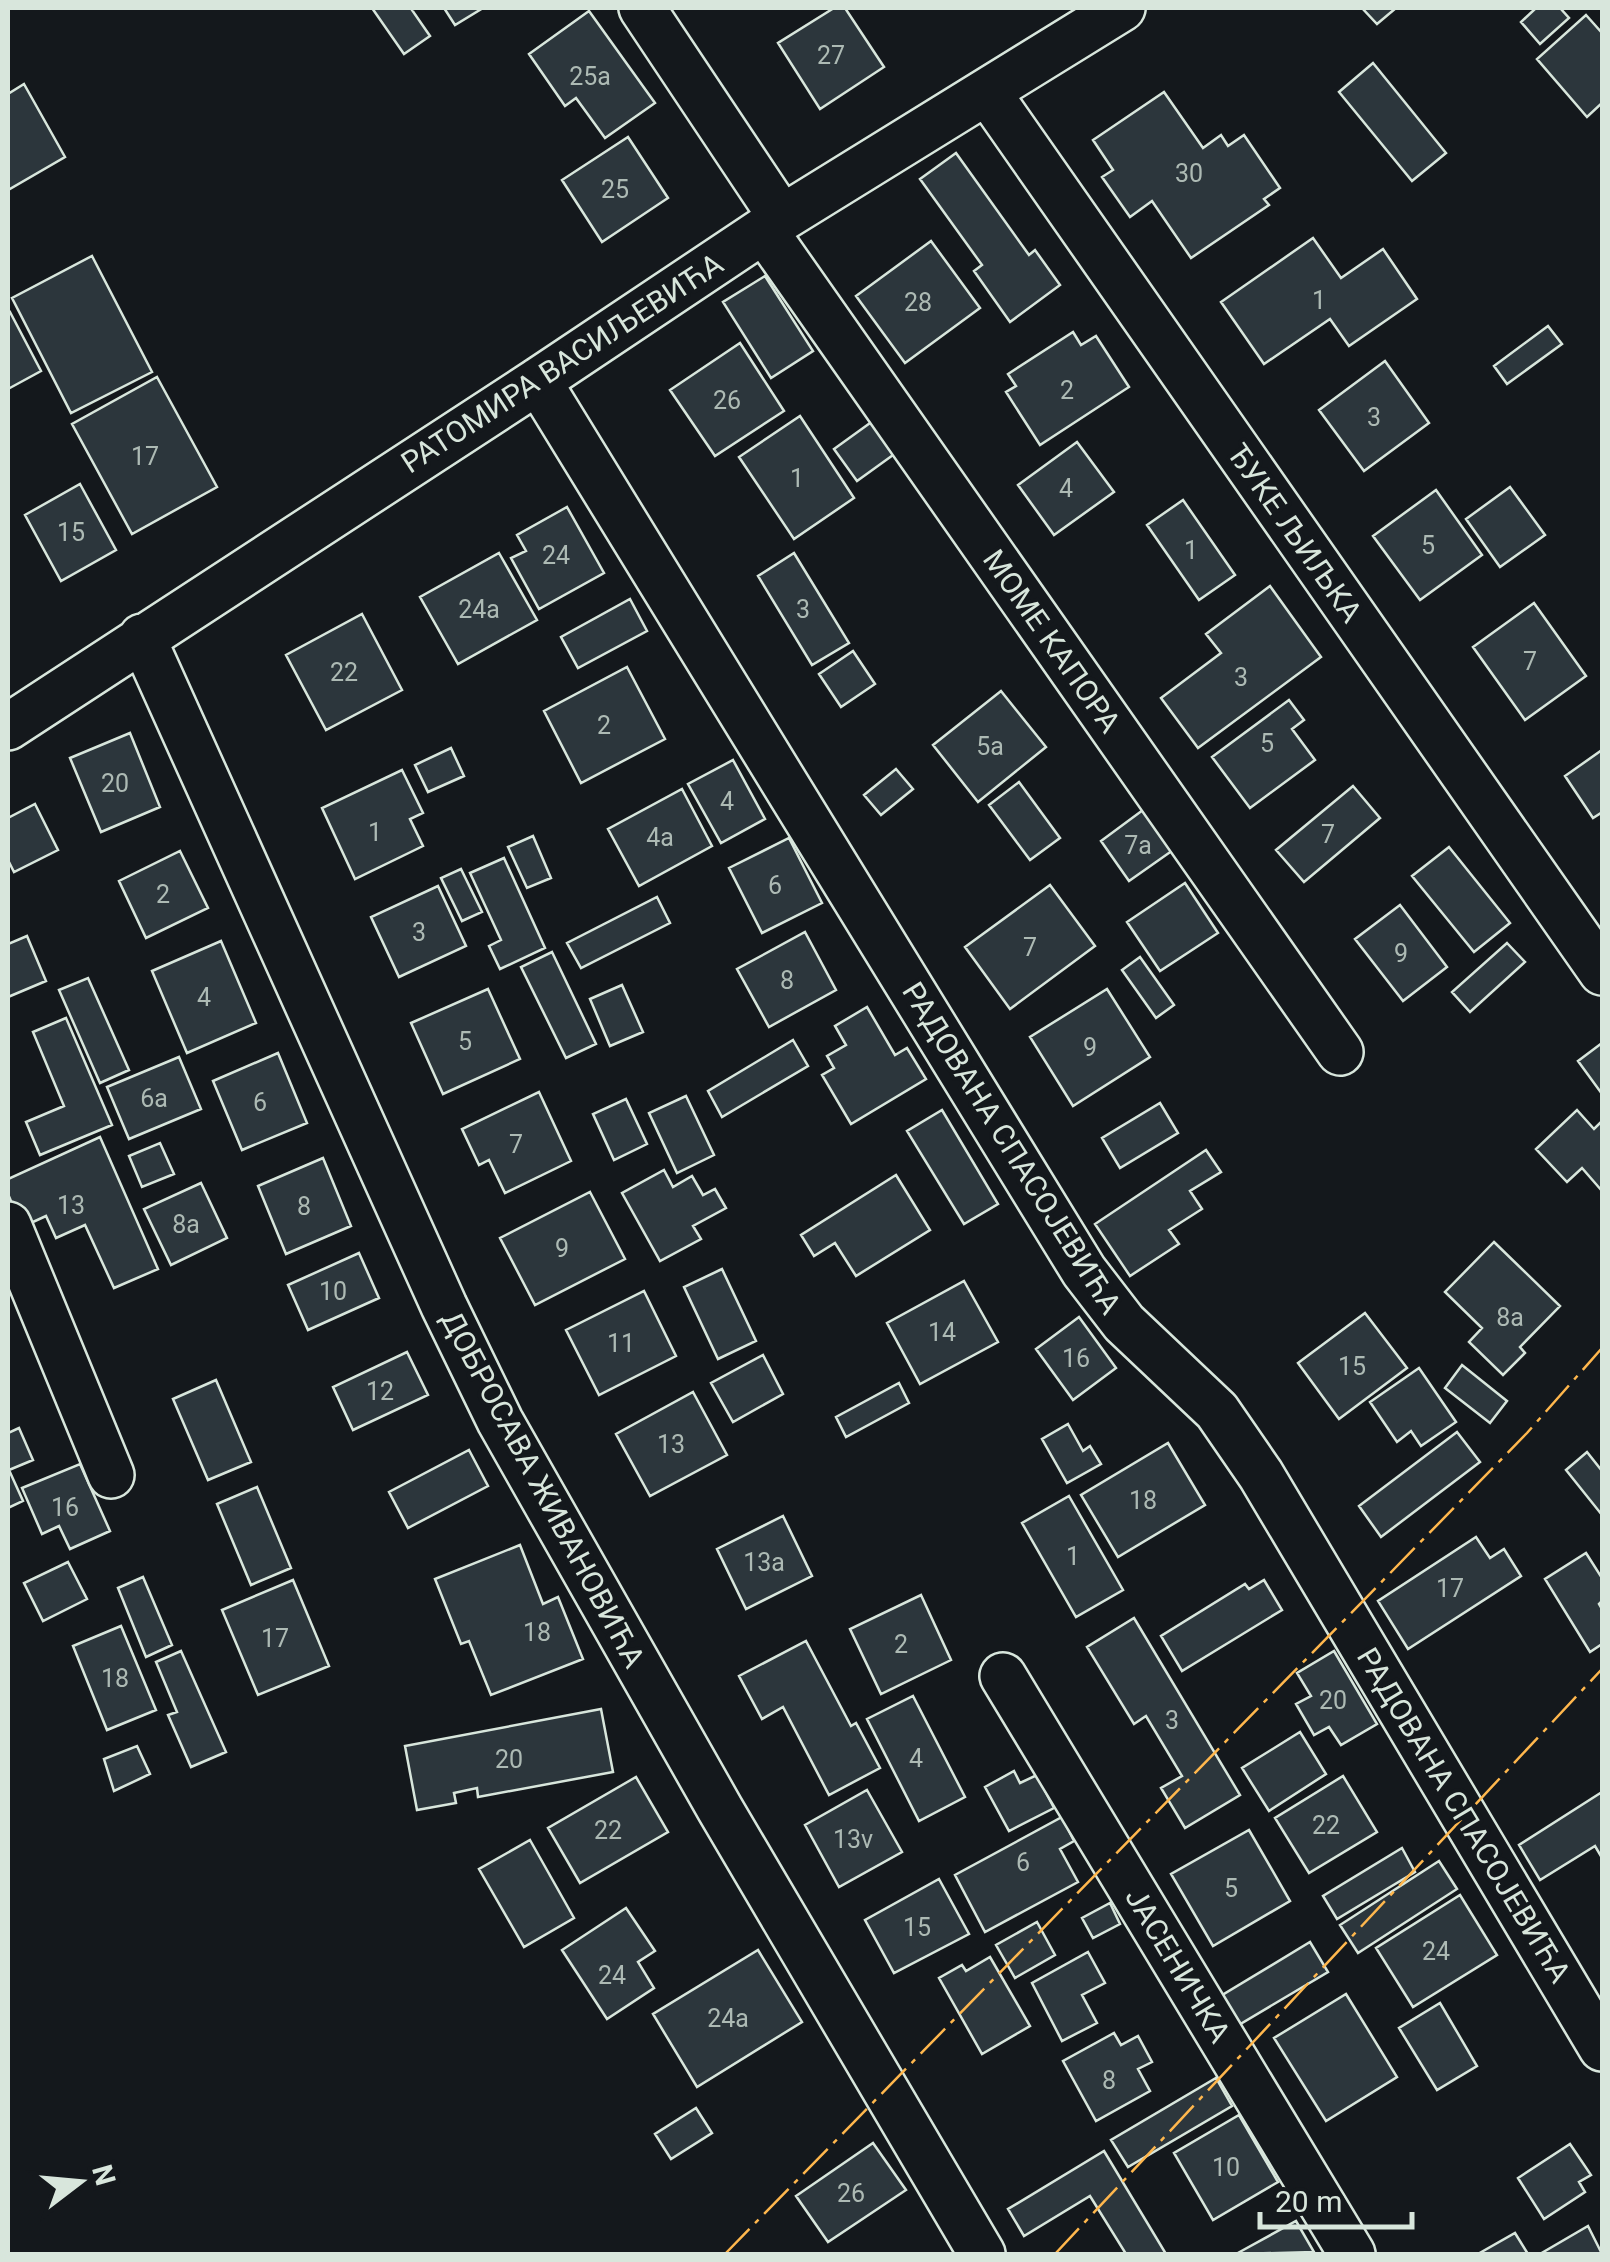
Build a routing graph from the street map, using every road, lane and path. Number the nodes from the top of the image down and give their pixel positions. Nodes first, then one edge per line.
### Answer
1 (642, 8) edge
2 (1122, 8) edge
3 (988, 93) junction
4 (773, 224) junction
5 (538, 381) junction
6 (142, 637) junction
7 (8, 727) edge
8 (1602, 972) edge
9 (1340, 1052) dead end
10 (8, 1225) edge
11 (112, 1476) dead end
12 (1003, 1676) dead end
13 (1602, 2048) edge
14 (982, 2254) edge
15 (1352, 2254) edge

1 - 4 street, МОМЕ КАПОРА
2 - 3 street, РАТОМИРА ВАСИЉЕВИЋА
3 - 4 street, РАТОМИРА ВАСИЉЕВИЋА
3 - 8 street, ЂУКЕ ЉИЉКА
4 - 5 street, РАТОМИРА ВАСИЉЕВИЋА
4 - 9 street, МОМЕ КАПОРА
5 - 6 street, РАТОМИРА ВАСИЉЕВИЋА
5 - 13 street, РАДОВАНА СПАСОЈЕВИЋА
6 - 7 street, РАТОМИРА ВАСИЉЕВИЋА
6 - 14 street, ДОБРОСАВА ЖИВАНОВИЋА
10 - 11 street
12 - 15 street, ЈАСЕНИЧКА

